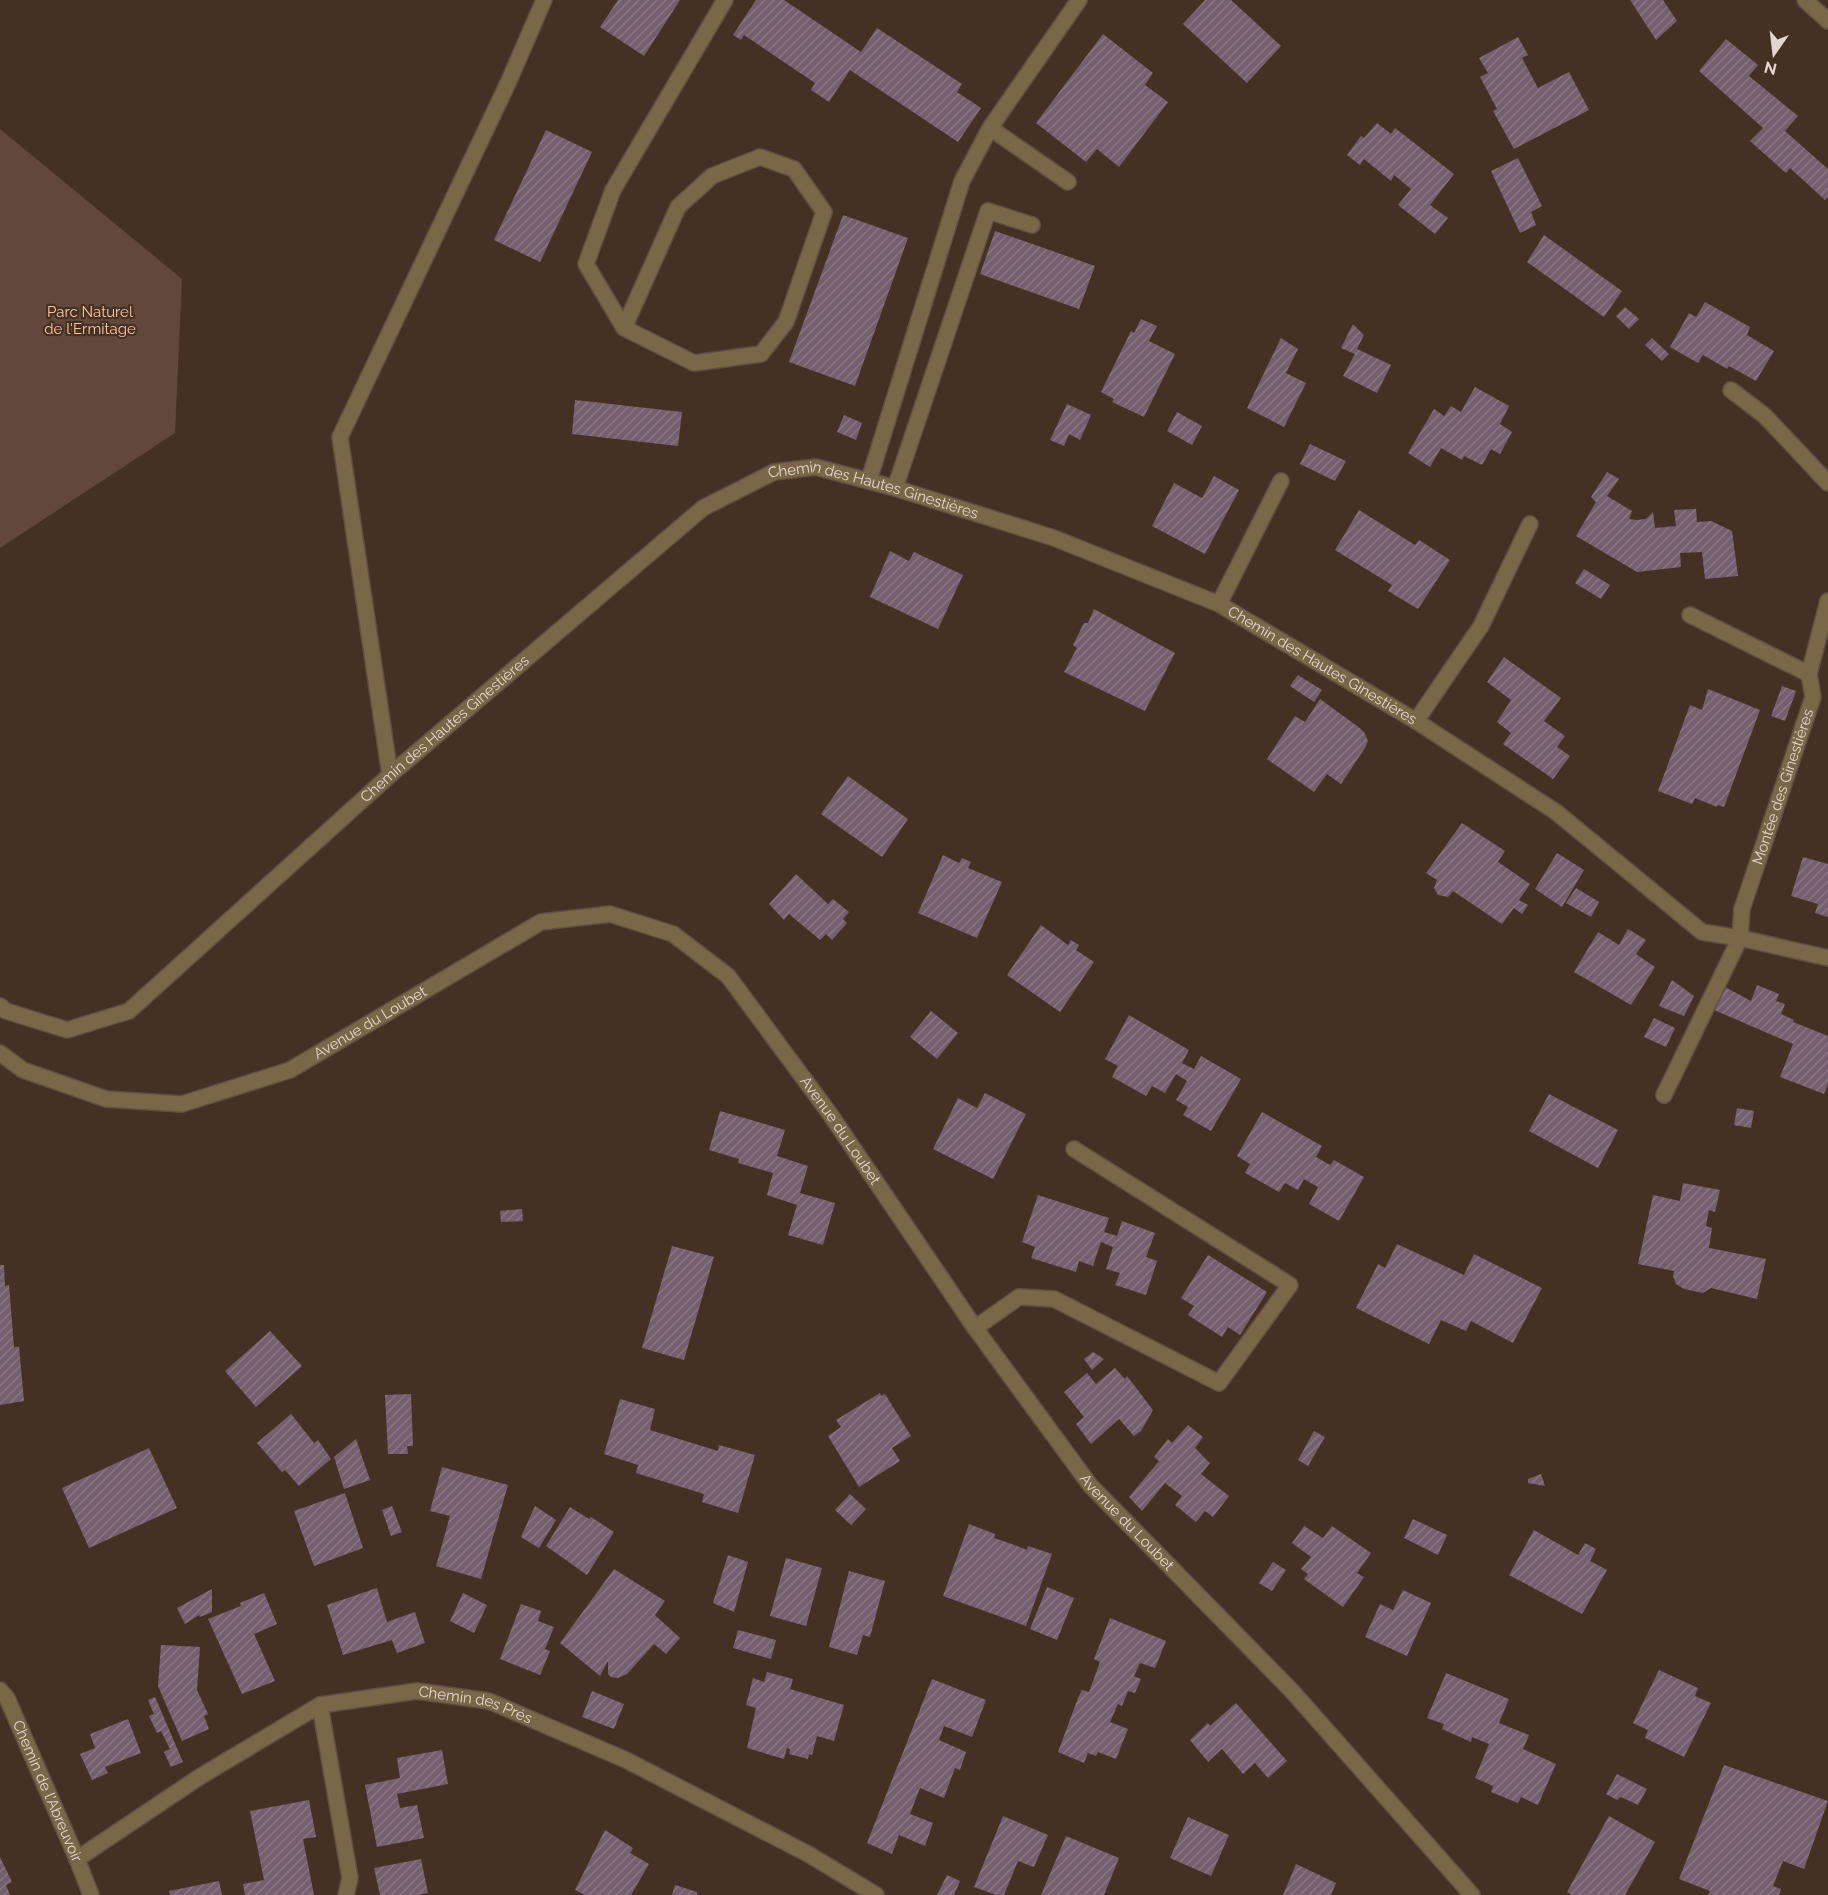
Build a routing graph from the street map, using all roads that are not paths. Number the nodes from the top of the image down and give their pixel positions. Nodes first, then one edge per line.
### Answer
1 (544, 0) edge
2 (725, 0) edge
3 (1079, 0) edge
4 (1805, 0) edge
5 (1828, 21) edge
6 (990, 128) junction
7 (1068, 182) dead end
8 (1032, 225) dead end
9 (624, 328) junction
10 (1731, 390) dead end
11 (869, 480) junction
12 (1281, 482) dead end
13 (1828, 483) edge
14 (896, 488) junction
15 (1530, 524) dead end
16 (1828, 601) edge
17 (1219, 604) junction
18 (1690, 615) dead end
19 (1809, 674) junction
20 (1416, 721) junction
21 (390, 775) junction
22 (1740, 938) junction
23 (1828, 958) edge
24 (0, 1006) edge
25 (0, 1053) edge
26 (1664, 1095) dead end
27 (1074, 1149) dead end
28 (975, 1328) junction
29 (0, 1690) edge
30 (320, 1705) junction
31 (77, 1859) junction
32 (91, 1895) edge
33 (346, 1895) edge
34 (876, 1895) edge
35 (1472, 1895) edge

1 - 21 street
2 - 9 street
3 - 6 street
4 - 5 street
6 - 7 street
6 - 11 street
8 - 14 street
9 - 9 street
10 - 13 street
11 - 14 street, Chemin des Hautes Ginestières
11 - 21 street, Chemin des Hautes Ginestières
12 - 17 street
14 - 17 street, Chemin des Hautes Ginestières
15 - 20 street
16 - 19 street, Montée des Ginestières
17 - 20 street, Chemin des Hautes Ginestières
18 - 19 street
19 - 22 street, Montée des Ginestières
20 - 22 street, Chemin des Hautes Ginestières
21 - 24 street, Chemin des Hautes Ginestières
22 - 23 street, Chemin des Hautes Ginestières
22 - 26 street
25 - 28 street, Avenue du Loubet
27 - 28 street
28 - 35 street, Avenue du Loubet
29 - 31 street, Chemin de l'Abreuvoir
30 - 31 street, Chemin des Prés
30 - 33 street
30 - 34 street, Chemin des Prés
31 - 32 street, Chemin de l'Abreuvoir

